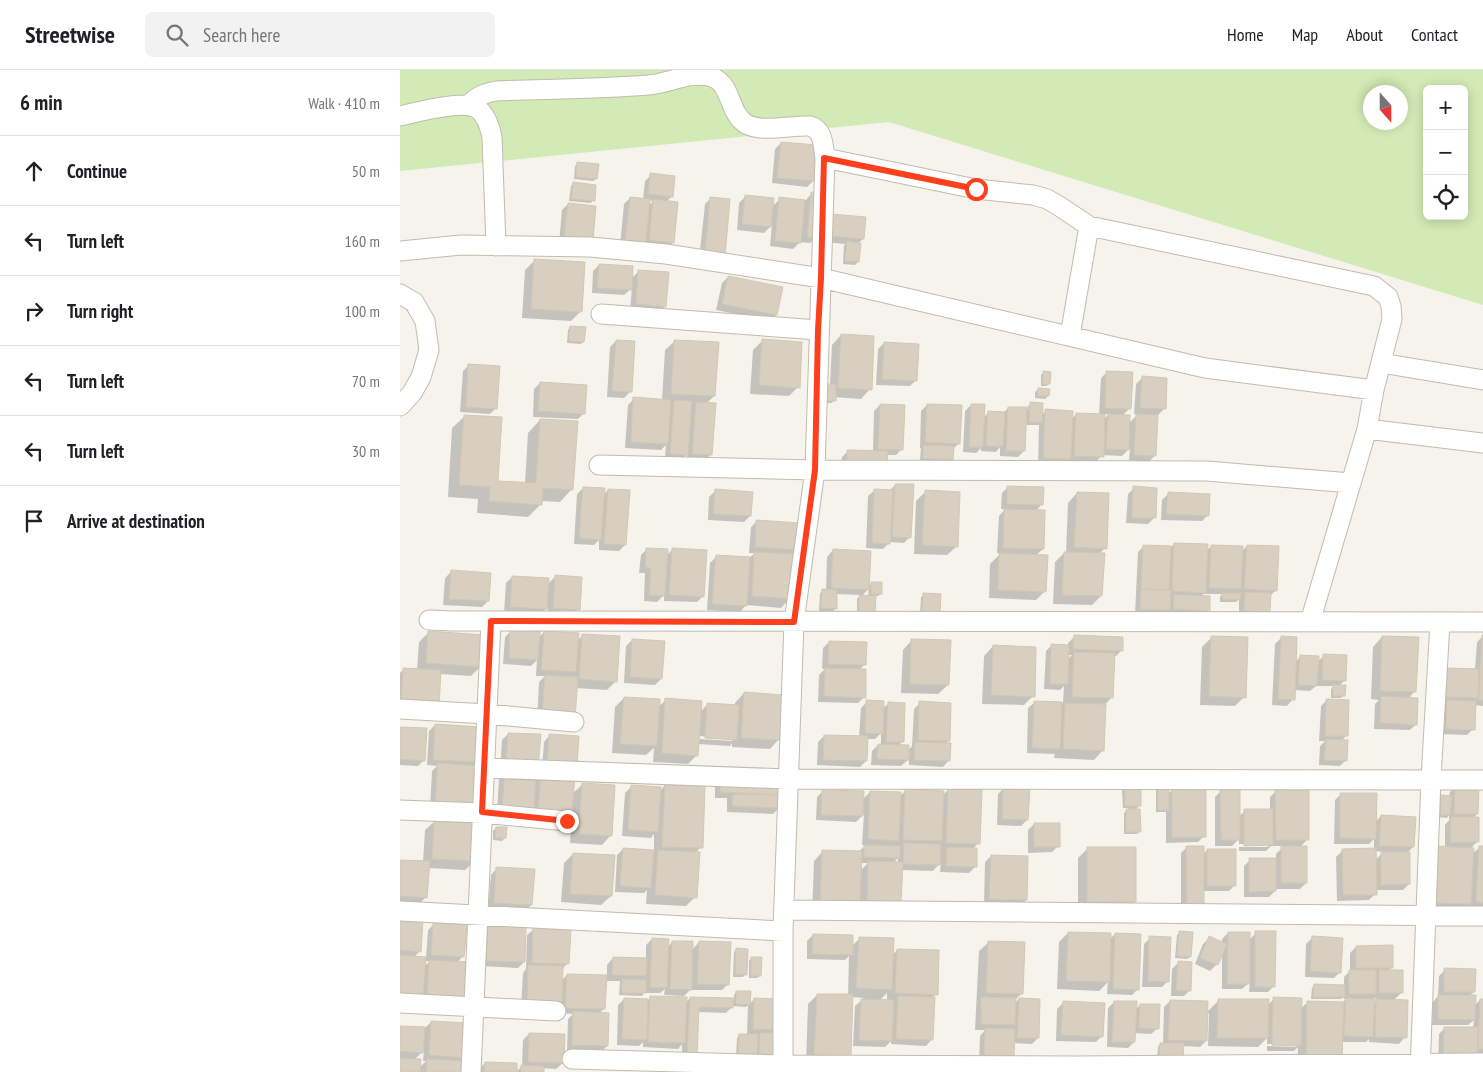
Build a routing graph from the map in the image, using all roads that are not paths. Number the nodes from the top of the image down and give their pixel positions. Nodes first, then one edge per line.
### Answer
1 (469, 105) junction
2 (400, 116) edge
3 (824, 158) junction
4 (1089, 226) junction
5 (496, 246) junction
6 (400, 251) edge
7 (821, 278) junction
8 (400, 294) edge
9 (601, 314) dead end
10 (818, 330) junction
11 (1070, 336) junction
12 (1381, 363) junction
13 (1483, 380) edge
14 (1374, 390) junction
15 (400, 406) edge
16 (1368, 429) junction
17 (1483, 442) edge
18 (599, 465) dead end
19 (815, 470) junction
20 (1351, 483) junction
21 (429, 620) dead end
22 (491, 621) junction
23 (794, 622) junction
24 (1310, 622) junction
25 (1440, 622) junction
26 (1483, 622) edge
27 (400, 709) edge
28 (487, 714) junction
29 (574, 722) dead end
30 (484, 768) junction
31 (788, 779) junction
32 (1431, 779) junction
33 (1483, 780) edge
34 (400, 810) edge
35 (482, 812) junction
36 (567, 821) dead end
37 (784, 910) junction
38 (400, 911) edge
39 (478, 915) junction
40 (1426, 915) junction
41 (1483, 916) edge
42 (783, 931) junction
43 (400, 1003) edge
44 (474, 1008) junction
45 (556, 1011) dead end
46 (572, 1059) dead end
47 (1483, 1063) edge
48 (783, 1068) edge
49 (1420, 1068) edge
50 (471, 1072) edge

1 - 2 street
1 - 3 street
1 - 5 street
3 - 4 street
3 - 7 street
4 - 11 street
4 - 12 street
5 - 6 street
5 - 7 street
7 - 10 street
7 - 11 street
8 - 15 street
9 - 10 street
10 - 19 street
11 - 14 street
12 - 13 street
12 - 14 street
14 - 16 street
16 - 17 street
16 - 20 street
18 - 19 street
19 - 20 street
19 - 23 street
20 - 24 street
21 - 22 street
22 - 23 street
22 - 28 street
23 - 24 street
23 - 31 street
24 - 25 street
25 - 26 street
25 - 32 street
27 - 28 street
28 - 29 street
28 - 30 street
30 - 31 street
30 - 35 street
31 - 32 street
31 - 37 street
32 - 33 street
32 - 40 street
34 - 35 street
35 - 36 street
35 - 39 street
37 - 40 street
37 - 42 street
38 - 39 street
39 - 42 street
39 - 44 street
40 - 41 street
40 - 49 street
42 - 48 street
43 - 44 street
44 - 45 street
44 - 50 street
46 - 48 street
47 - 49 street
48 - 49 street

